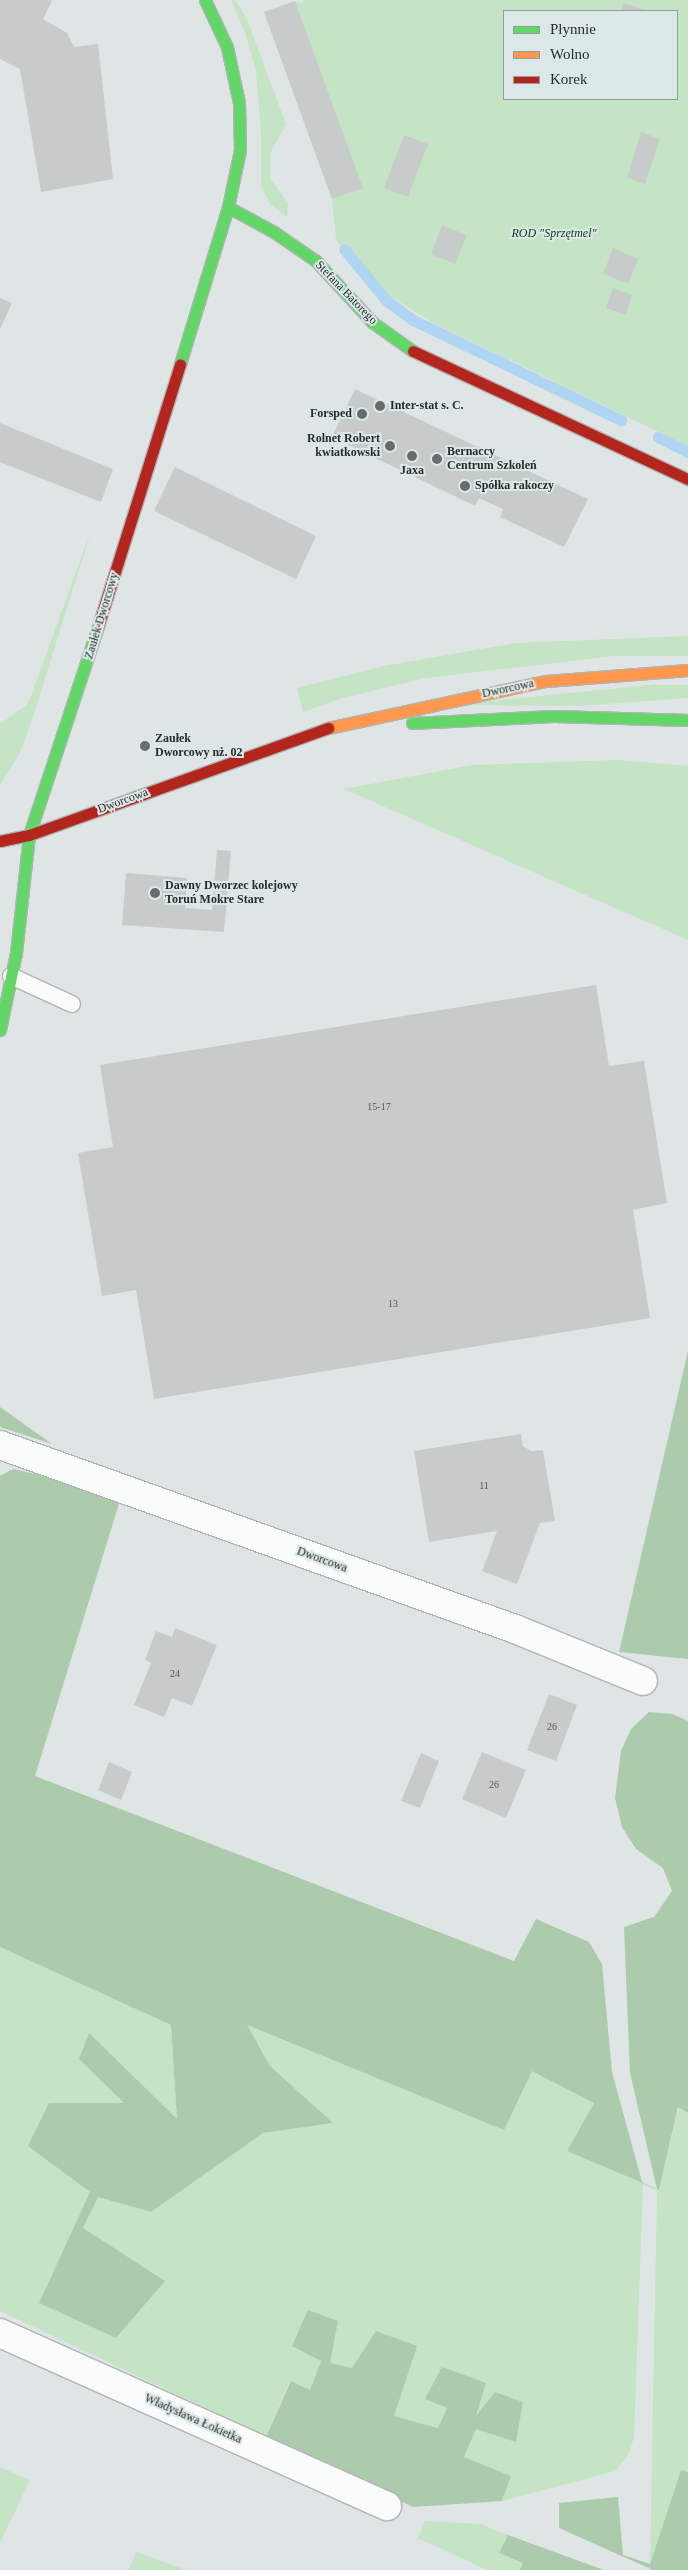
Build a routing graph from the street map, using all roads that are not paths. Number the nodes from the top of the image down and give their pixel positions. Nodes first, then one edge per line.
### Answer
1 (205, 0) edge
2 (228, 207) junction
3 (688, 479) edge
4 (688, 670) edge
5 (688, 720) edge
6 (330, 727) junction
7 (28, 834) junction
8 (0, 841) edge
9 (11, 976) junction
10 (72, 1004) dead end
11 (0, 1030) edge
12 (0, 1445) edge
13 (643, 1681) dead end
14 (0, 2333) edge
15 (387, 2506) dead end

1 - 2 street
2 - 3 street, Stefana Batorego
2 - 7 street, Zaułek Dworcowy
4 - 6 street, Dworcowa
5 - 6 street, Dworcowa
6 - 7 street, Dworcowa
7 - 8 street, Dworcowa
7 - 9 street, Zaułek Dworcowy
9 - 10 lane
9 - 11 street, Zaułek Dworcowy
12 - 13 street, Dworcowa
14 - 15 street, Władysława Łokietka

